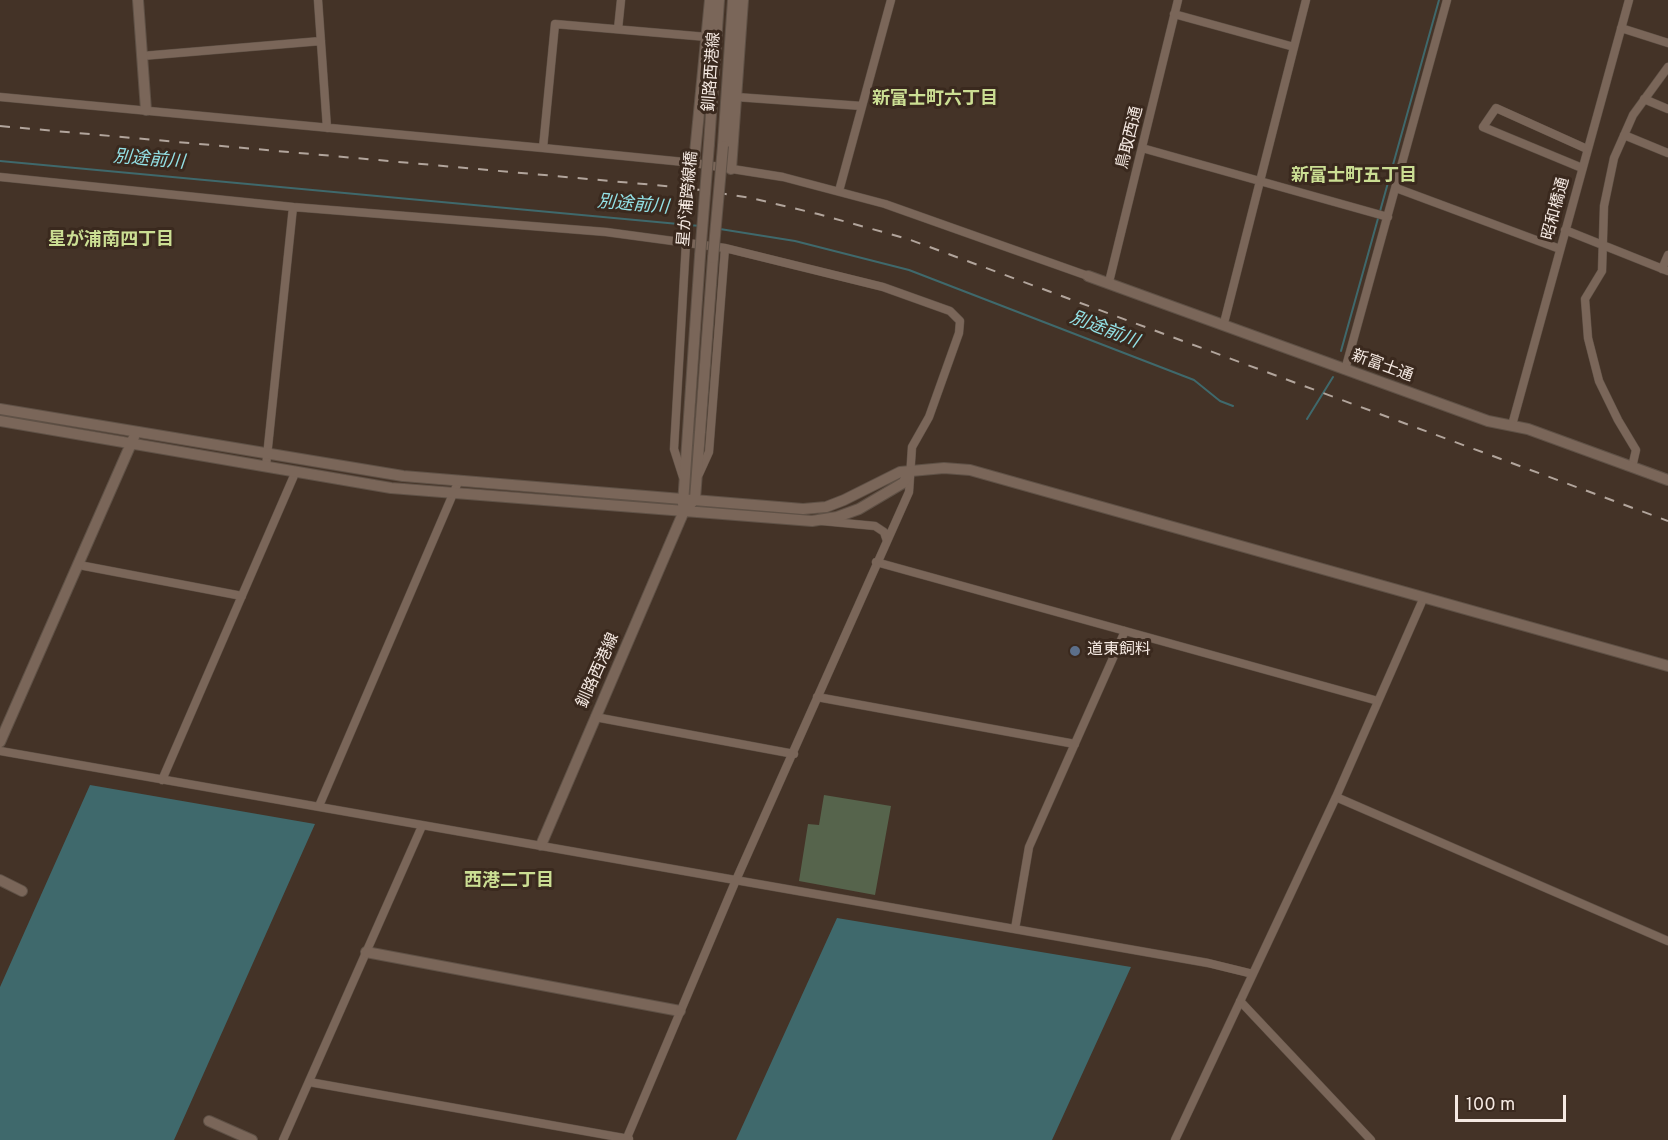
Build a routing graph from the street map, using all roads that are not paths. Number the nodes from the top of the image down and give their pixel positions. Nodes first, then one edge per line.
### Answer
1 (138, 0) edge
2 (318, 0) edge
3 (621, 0) edge
4 (710, 0) edge
5 (719, 0) edge
6 (733, 0) edge
7 (742, 0) edge
8 (891, 0) edge
9 (1178, 0) edge
10 (1306, 0) edge
11 (1448, 0) edge
12 (1629, 0) edge
13 (1174, 14) junction
14 (1621, 28) junction
15 (618, 29) junction
16 (707, 37) junction
17 (321, 41) junction
18 (1668, 43) edge
19 (1294, 47) junction
20 (142, 56) junction
21 (1668, 67) edge
22 (736, 97) junction
23 (0, 98) edge
24 (1644, 99) junction
25 (862, 106) junction
26 (1668, 109) edge
27 (146, 110) junction
28 (327, 128) junction
29 (1624, 135) junction
30 (709, 144) joint
31 (723, 146) joint
32 (543, 148) junction
33 (1142, 148) junction
34 (1587, 149) junction
35 (1668, 153) edge
36 (694, 163) junction
37 (1582, 168) junction
38 (731, 169) junction
39 (0, 177) edge
40 (1260, 181) junction
41 (1396, 188) junction
42 (838, 191) junction
43 (293, 207) junction
44 (1388, 217) junction
45 (1565, 230) junction
46 (686, 243) junction
47 (1603, 245) junction
48 (725, 248) junction
49 (1560, 249) junction
50 (1668, 255) edge
51 (1665, 270) edge
52 (1088, 276) joint
53 (1109, 282) junction
54 (1224, 323) junction
55 (1345, 370) junction
56 (0, 409) edge
57 (0, 421) edge
58 (1512, 425) junction
59 (136, 432) junction
60 (132, 443) junction
61 (270, 454) junction
62 (266, 466) junction
63 (1632, 466) junction
64 (296, 471) junction
65 (910, 473) junction
66 (683, 479) junction
67 (459, 480) junction
68 (1668, 480) edge
69 (696, 481) junction
70 (453, 493) junction
71 (681, 498) junction
72 (695, 499) junction
73 (684, 510) junction
74 (820, 520) junction
75 (887, 541) junction
76 (876, 562) junction
77 (79, 565) junction
78 (242, 596) junction
79 (1424, 597) junction
80 (1125, 632) junction
81 (1668, 666) edge
82 (817, 697) junction
83 (1378, 701) junction
84 (595, 717) junction
85 (0, 742) edge
86 (1075, 744) junction
87 (0, 751) edge
88 (794, 754) junction
89 (162, 780) junction
90 (1336, 798) junction
91 (319, 806) junction
92 (422, 825) junction
93 (541, 844) junction
94 (0, 880) edge
95 (736, 880) junction
96 (22, 891) dead end
97 (1015, 929) junction
98 (1668, 941) edge
99 (366, 952) junction
100 (1253, 974) junction
101 (1240, 1001) junction
102 (680, 1011) junction
103 (309, 1082) junction
104 (209, 1121) dead end
105 (628, 1139) edge
106 (252, 1140) edge
107 (283, 1140) edge
108 (1175, 1140) edge
109 (1371, 1140) edge

1 - 20 street
2 - 17 street
3 - 15 street
4 - 16 street
5 - 30 street, 釧路西港線
6 - 31 street, 釧路西港線
7 - 22 street
8 - 25 street
9 - 13 street, 鳥取西通
10 - 19 street
11 - 41 street
12 - 14 street, 昭和橋通
13 - 19 street
13 - 33 street, 鳥取西通
14 - 18 street
14 - 34 street, 昭和橋通
15 - 16 street
15 - 32 street
16 - 36 street
17 - 20 street
17 - 28 street
19 - 40 street
20 - 27 street
21 - 24 street
22 - 25 street
22 - 38 street
23 - 27 street
24 - 26 street
24 - 29 street
25 - 42 street
27 - 28 street
28 - 32 street
29 - 35 street
29 - 47 street
30 - 66 street, 星が浦跨線橋, bridge
31 - 69 street, 星が浦跨線橋, bridge
32 - 36 street
33 - 40 street
33 - 53 street, 鳥取西通
34 - 37 street, 昭和橋通
34 - 37 street
36 - 38 street
37 - 45 street, 昭和橋通
38 - 42 street
39 - 43 street
40 - 44 street
40 - 54 street
41 - 44 street
41 - 49 street
42 - 52 street
43 - 46 street
43 - 61 street
44 - 55 street
45 - 47 street
45 - 49 street, 昭和橋通
46 - 48 street
46 - 66 street
47 - 51 street
47 - 63 street
48 - 65 street
48 - 69 street
49 - 58 street, 昭和橋通
50 - 51 street
52 - 53 street, 新富士通
53 - 54 street, 新富士通
54 - 55 street, 新富士通
55 - 58 street, 新富士通
56 - 59 street
57 - 60 street
58 - 63 street, 新富士通
59 - 60 street
59 - 61 street
60 - 62 street
60 - 77 street
61 - 62 street
61 - 67 street
62 - 64 street
63 - 68 street, 新富士通
64 - 70 street
64 - 78 street
65 - 72 street
65 - 74 street
65 - 75 street
65 - 79 street
66 - 71 street
67 - 70 street
67 - 71 street
69 - 72 street
70 - 73 street
70 - 91 street
71 - 72 street
71 - 73 street
72 - 73 street, 釧路西港線
73 - 74 street
73 - 84 street, 釧路西港線
74 - 75 street
75 - 76 street
76 - 80 street
76 - 82 street
77 - 78 street
77 - 85 street
78 - 89 street
79 - 81 street
79 - 83 street
80 - 83 street
80 - 86 street
82 - 86 street
82 - 88 street
83 - 90 street
84 - 88 street
84 - 93 street, 釧路西港線
86 - 97 street
87 - 89 street
88 - 95 street
89 - 91 street
90 - 98 street
90 - 100 street
91 - 92 street
92 - 93 street
92 - 99 street
93 - 95 street
94 - 96 street
95 - 97 street
95 - 102 street
97 - 100 street
99 - 102 street
99 - 103 street
100 - 101 street
101 - 108 street
101 - 109 street
102 - 105 street
103 - 105 street
103 - 107 street
104 - 106 street

